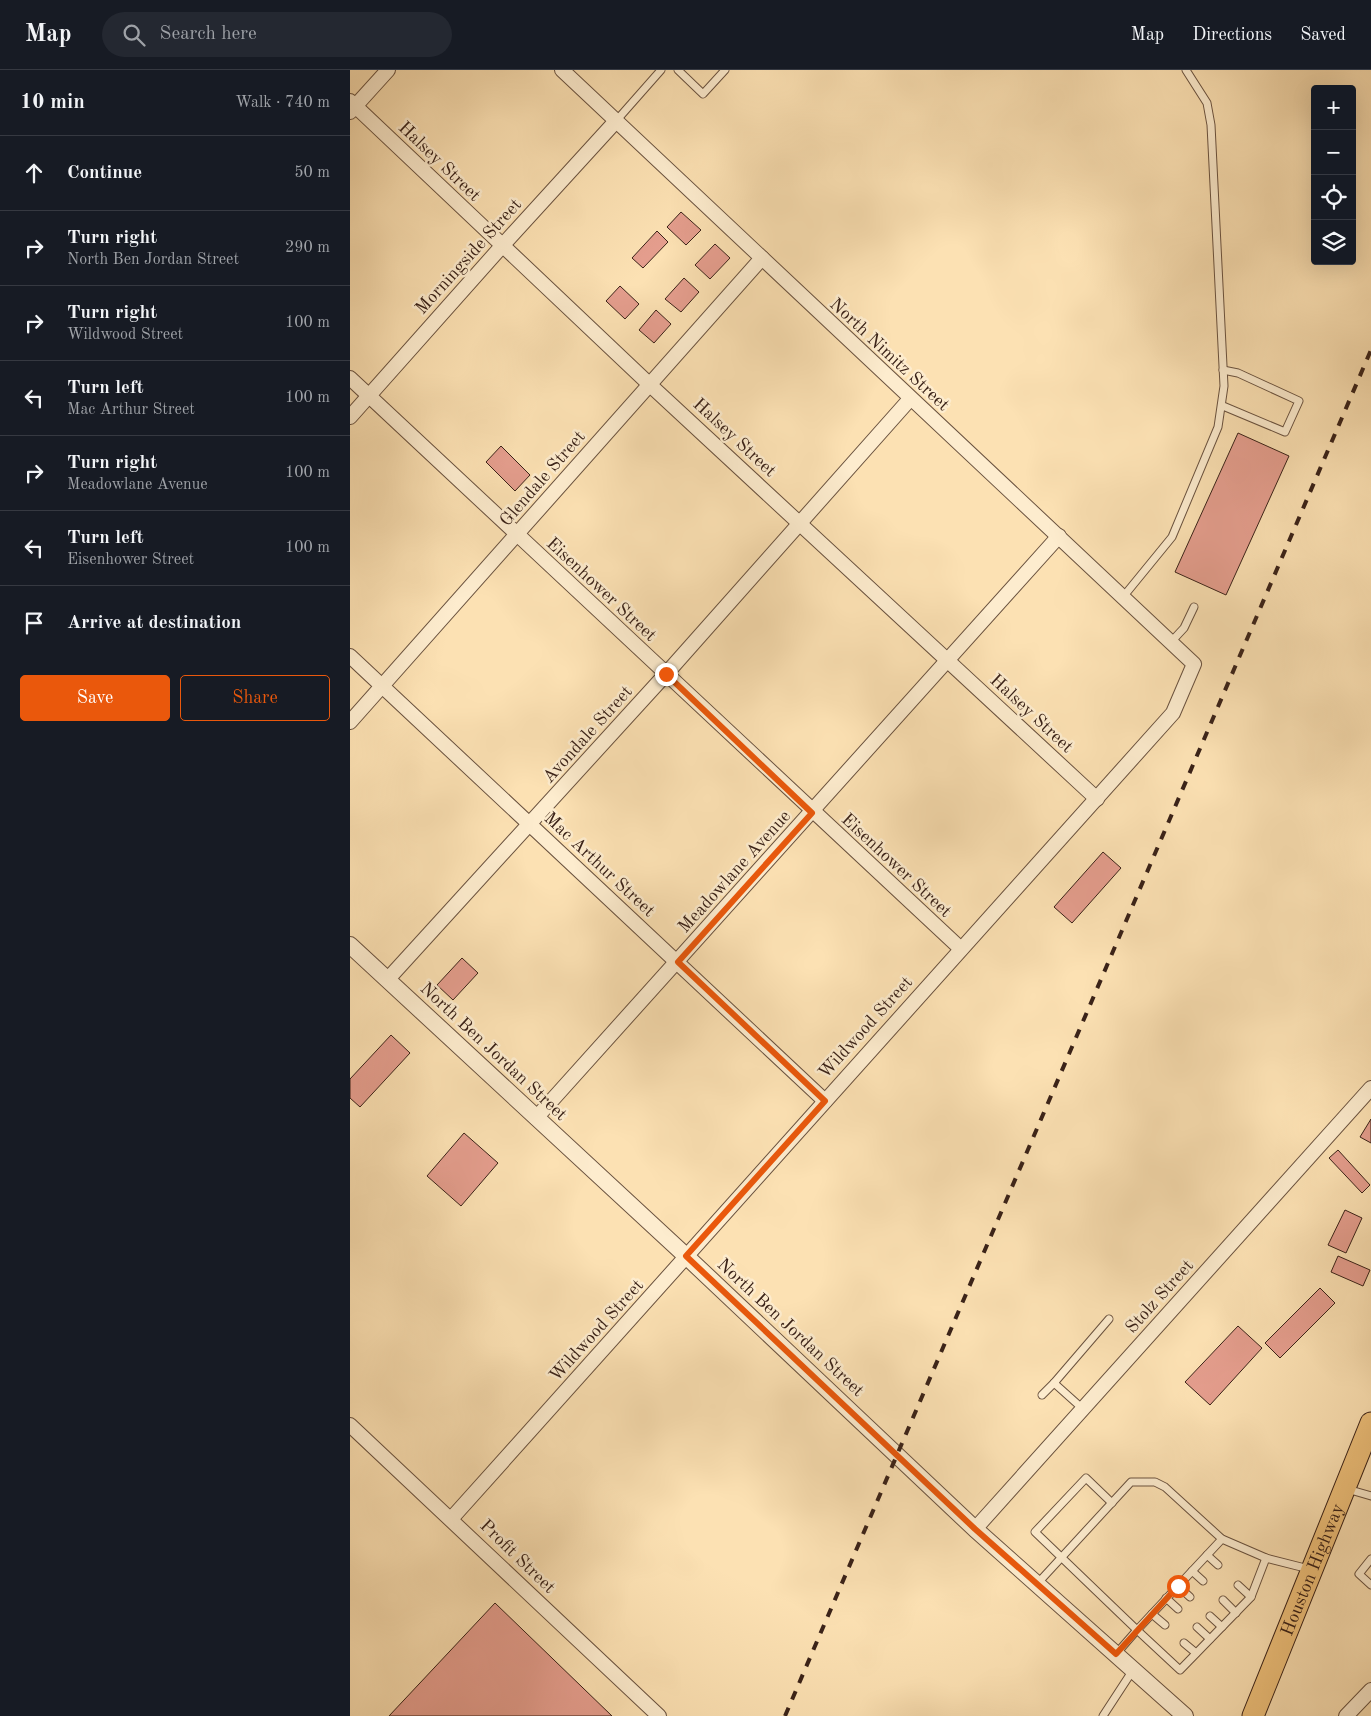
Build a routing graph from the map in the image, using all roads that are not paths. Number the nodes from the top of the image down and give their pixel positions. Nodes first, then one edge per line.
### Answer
1 (388, 70) edge
2 (562, 70) edge
3 (661, 70) edge
4 (678, 70) edge
5 (726, 70) edge
6 (1186, 70) edge
7 (352, 107) edge
8 (616, 121) junction
9 (502, 246) junction
10 (762, 258) junction
11 (1223, 370) junction
12 (350, 378) edge
13 (649, 384) junction
14 (369, 395) junction
15 (910, 399) junction
16 (1223, 406) junction
17 (350, 417) edge
18 (800, 524) junction
19 (517, 535) junction
20 (1059, 536) junction
21 (1123, 597) junction
22 (1194, 607) dead end
23 (1171, 642) junction
24 (350, 656) edge
25 (947, 659) junction
26 (1194, 664) joint
27 (666, 674) junction
28 (382, 686) junction
29 (350, 722) edge
30 (1096, 799) junction
31 (812, 813) junction
32 (530, 825) junction
33 (350, 944) edge
34 (961, 949) junction
35 (678, 962) junction
36 (388, 979) junction
37 (1371, 1088) edge
38 (825, 1101) junction
39 (536, 1118) junction
40 (686, 1256) junction
41 (1109, 1319) dead end
42 (1054, 1383) junction
43 (1042, 1395) dead end
44 (1083, 1408) junction
45 (1371, 1423) edge
46 (350, 1425) edge
47 (1345, 1488) junction
48 (1371, 1496) edge
49 (1112, 1503) junction
50 (451, 1519) junction
51 (975, 1529) junction
52 (1222, 1539) junction
53 (1207, 1555) junction
54 (1266, 1558) junction
55 (1061, 1559) junction
56 (1371, 1559) edge
57 (1218, 1566) dead end
58 (1312, 1570) junction
59 (1192, 1571) junction
60 (1203, 1581) dead end
61 (1038, 1584) junction
62 (1238, 1585) dead end
63 (1371, 1585) edge
64 (1178, 1586) junction
65 (1190, 1597) dead end
66 (1251, 1597) junction
67 (1166, 1598) junction
68 (1223, 1600) dead end
69 (1178, 1609) dead end
70 (1236, 1613) junction
71 (1152, 1614) junction
72 (1210, 1616) dead end
73 (1165, 1625) dead end
74 (1197, 1627) dead end
75 (1222, 1627) junction
76 (1137, 1630) junction
77 (1210, 1639) junction
78 (1184, 1643) dead end
79 (1116, 1654) junction
80 (1196, 1654) junction
81 (1133, 1669) junction
82 (1371, 1690) edge
83 (659, 1716) edge
84 (1104, 1716) edge
85 (1185, 1716) edge
86 (1253, 1716) edge
87 (1346, 1716) edge

1 - 7 street
2 - 8 street, North Nimitz Street
3 - 8 lane
4 - 5 lane
6 - 11 lane
7 - 9 street, Halsey Street
8 - 9 street, Morningside Street
8 - 10 street, North Nimitz Street
9 - 13 street, Halsey Street
9 - 14 street, Morningside Street
10 - 13 street, Glendale Street
10 - 15 street, North Nimitz Street
11 - 16 lane
11 - 16 lane
12 - 14 street, Eisenhower Street
13 - 18 street, Halsey Street
13 - 19 street, Glendale Street
14 - 17 street, Morningside Street
14 - 19 street, Eisenhower Street
15 - 18 street, Avondale Street
15 - 20 street, North Nimitz Street
16 - 21 lane
18 - 25 street, Halsey Street
18 - 27 street, Avondale Street
19 - 27 street, Eisenhower Street
19 - 28 street, Glendale Street
20 - 21 street, North Nimitz Street
20 - 25 street, Meadowlane Avenue
21 - 23 street, North Nimitz Street
22 - 23 lane
23 - 26 street, North Nimitz Street
24 - 28 street, Mac Arthur Street
25 - 30 street, Halsey Street
25 - 31 street, Meadowlane Avenue
26 - 30 street, Wildwood Street
27 - 31 street, Eisenhower Street
27 - 32 street, Avondale Street
28 - 29 street, Glendale Street
28 - 32 street, Mac Arthur Street
30 - 34 street, Wildwood Street
31 - 34 street, Eisenhower Street
31 - 35 street, Meadowlane Avenue
32 - 35 street, Mac Arthur Street
32 - 36 street, Avondale Street
33 - 36 street, North Ben Jordan Street
34 - 38 street, Wildwood Street
35 - 38 street, Mac Arthur Street
35 - 39 street, Meadowlane Avenue
36 - 39 street, North Ben Jordan Street
37 - 44 street, Stolz Street
38 - 40 street, Wildwood Street
39 - 40 street, North Ben Jordan Street
40 - 50 street, Wildwood Street
40 - 51 street, North Ben Jordan Street
41 - 42 lane
42 - 43 lane
42 - 44 lane
44 - 51 street, Stolz Street
45 - 47 main road, Houston Highway
46 - 50 street, Profit Street
47 - 48 lane
47 - 58 main road, Houston Highway
49 - 52 lane
49 - 55 lane
49 - 55 lane
50 - 83 street, Profit Street
51 - 61 street, North Ben Jordan Street
52 - 53 lane
52 - 54 lane
53 - 57 lane
53 - 59 lane
54 - 58 lane
54 - 66 lane
55 - 61 lane
55 - 76 lane
56 - 63 lane
58 - 86 main road, Houston Highway
59 - 60 lane
59 - 64 lane
61 - 79 street, North Ben Jordan Street
62 - 66 lane
64 - 65 lane
64 - 67 lane
66 - 70 lane
67 - 69 lane
67 - 71 lane
68 - 70 lane
70 - 75 lane
71 - 73 lane
71 - 76 lane
72 - 75 lane
74 - 77 lane
75 - 77 lane
76 - 79 lane
76 - 80 lane
77 - 80 lane
78 - 80 lane
79 - 81 street, North Ben Jordan Street
81 - 84 lane
81 - 85 street, North Ben Jordan Street
82 - 87 street

